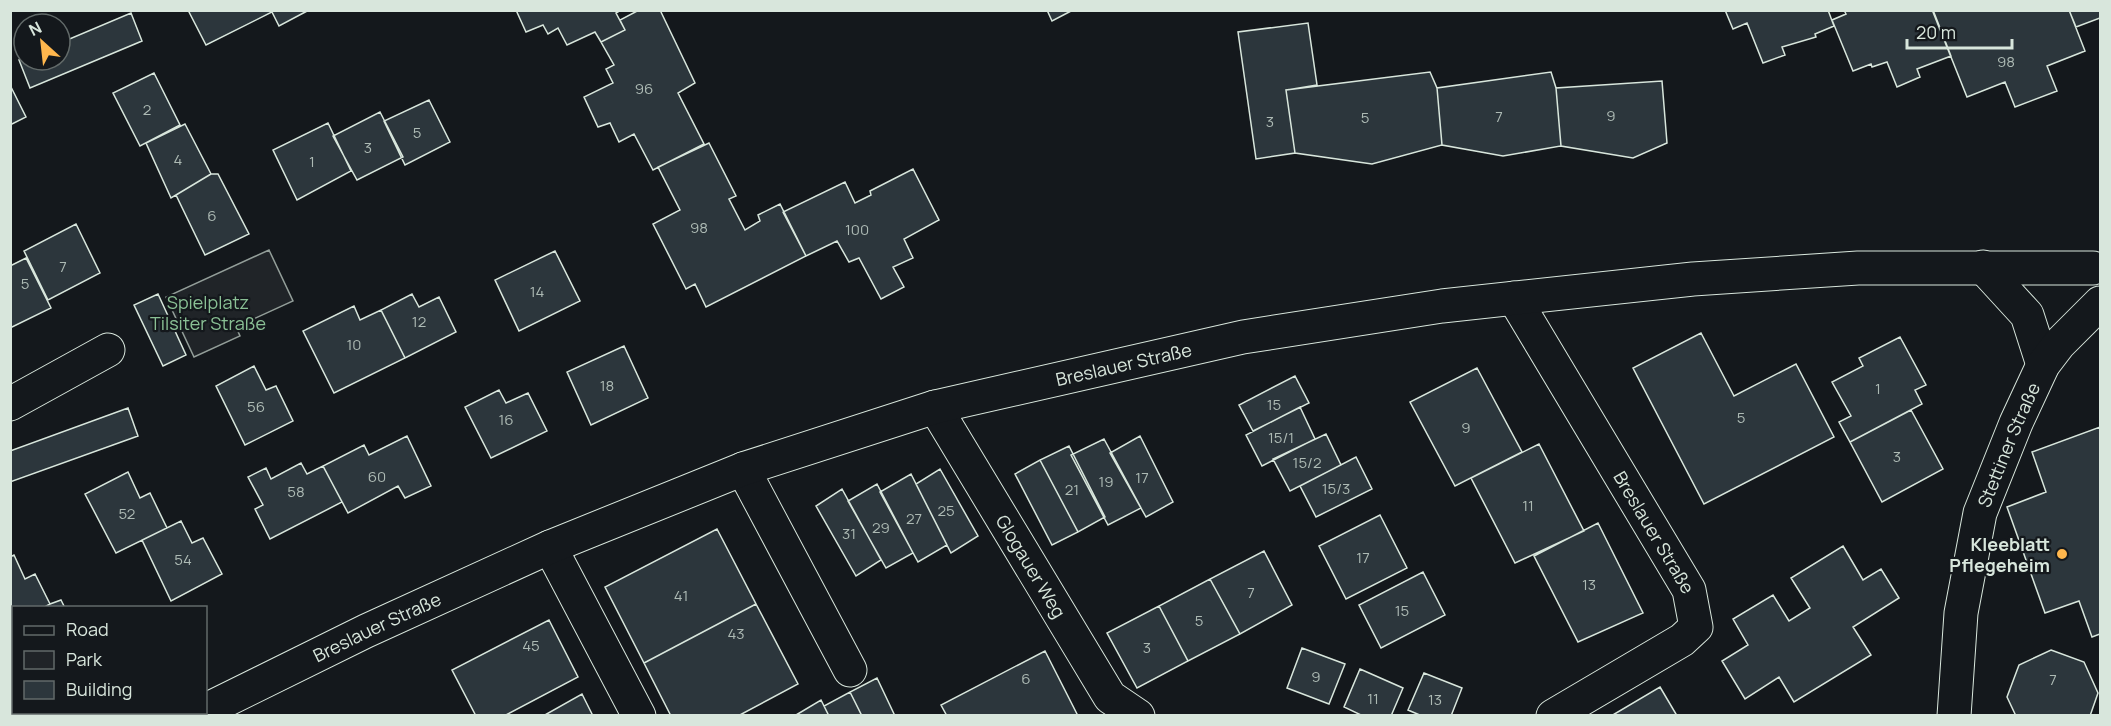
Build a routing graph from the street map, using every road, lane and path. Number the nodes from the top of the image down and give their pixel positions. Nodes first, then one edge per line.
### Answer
1 (1983, 267) junction
2 (2098, 269) edge
3 (1514, 298) junction
4 (2100, 303) edge
5 (108, 350) dead end
6 (2043, 365) junction
7 (10, 404) edge
8 (935, 407) junction
9 (743, 469) junction
10 (550, 547) junction
11 (850, 670) dead end
12 (207, 710) edge
13 (639, 716) edge
14 (1138, 716) edge
15 (1553, 716) edge
16 (1954, 716) edge

1 - 2 street, Breslauer Straße
1 - 3 street, Breslauer Straße
1 - 6 street
3 - 8 street, Breslauer Straße
3 - 15 street, Breslauer Straße
4 - 6 street, Stettiner Straße
5 - 7 street
6 - 16 street, Stettiner Straße
8 - 9 street, Breslauer Straße
8 - 14 street, Glogauer Weg
9 - 10 street, Breslauer Straße
9 - 11 street
10 - 12 street, Breslauer Straße
10 - 13 street

